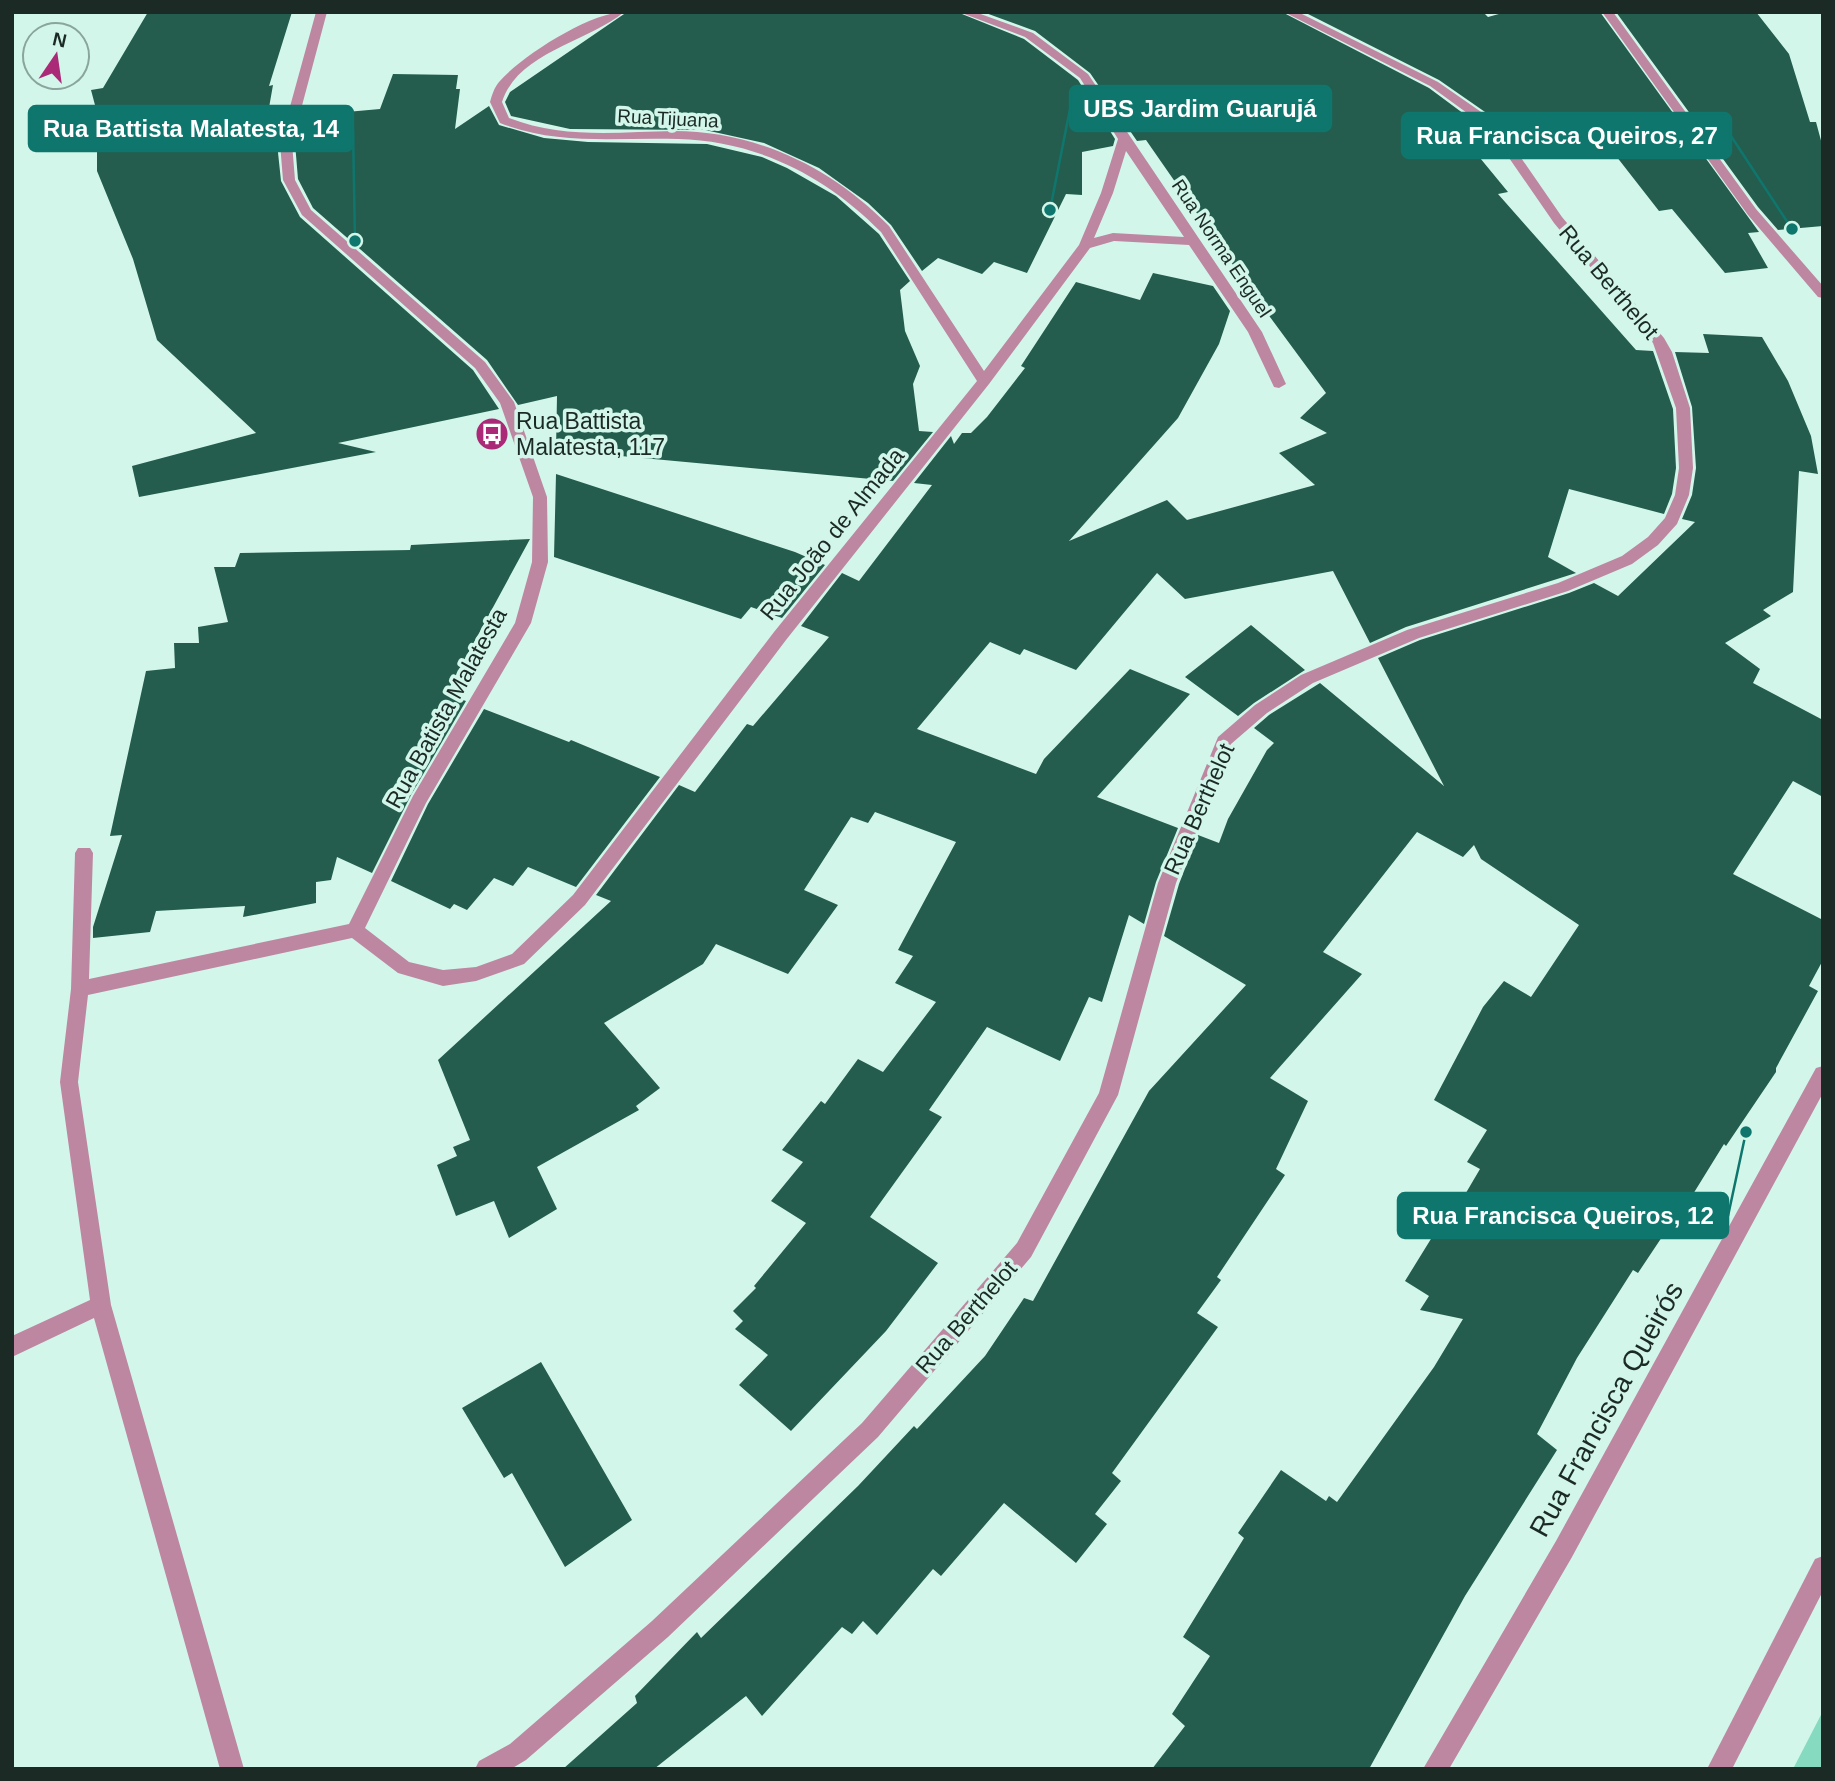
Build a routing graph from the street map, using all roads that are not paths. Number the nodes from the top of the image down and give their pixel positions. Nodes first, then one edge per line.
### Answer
1 (322, 12) edge
2 (620, 12) edge
3 (964, 12) edge
4 (1289, 12) edge
5 (1607, 12) edge
6 (1124, 139) junction
7 (1195, 241) junction
8 (1085, 245) junction
9 (1823, 294) edge
10 (984, 381) junction
11 (1279, 384) dead end
12 (84, 853) dead end
13 (355, 930) junction
14 (80, 989) junction
15 (1823, 1074) edge
16 (101, 1305) junction
17 (12, 1347) edge
18 (1823, 1567) edge
19 (232, 1769) edge
20 (487, 1769) edge
21 (1435, 1769) edge
22 (1719, 1769) edge

1 - 13 street, Rua Batista Malatesta
2 - 10 street, Rua Tijuana
3 - 6 street
4 - 20 street, Rua Berthelot
5 - 9 street
6 - 7 street, Rua Norma Enguel
6 - 8 street, Rua João de Almada
7 - 8 street
7 - 11 street, Rua Norma Enguel
8 - 10 street, Rua João de Almada
10 - 13 street, Rua João de Almada
12 - 14 street
13 - 14 street
14 - 16 street
15 - 21 street, Rua Francisca Queirós
16 - 17 street
16 - 19 street
18 - 22 street

